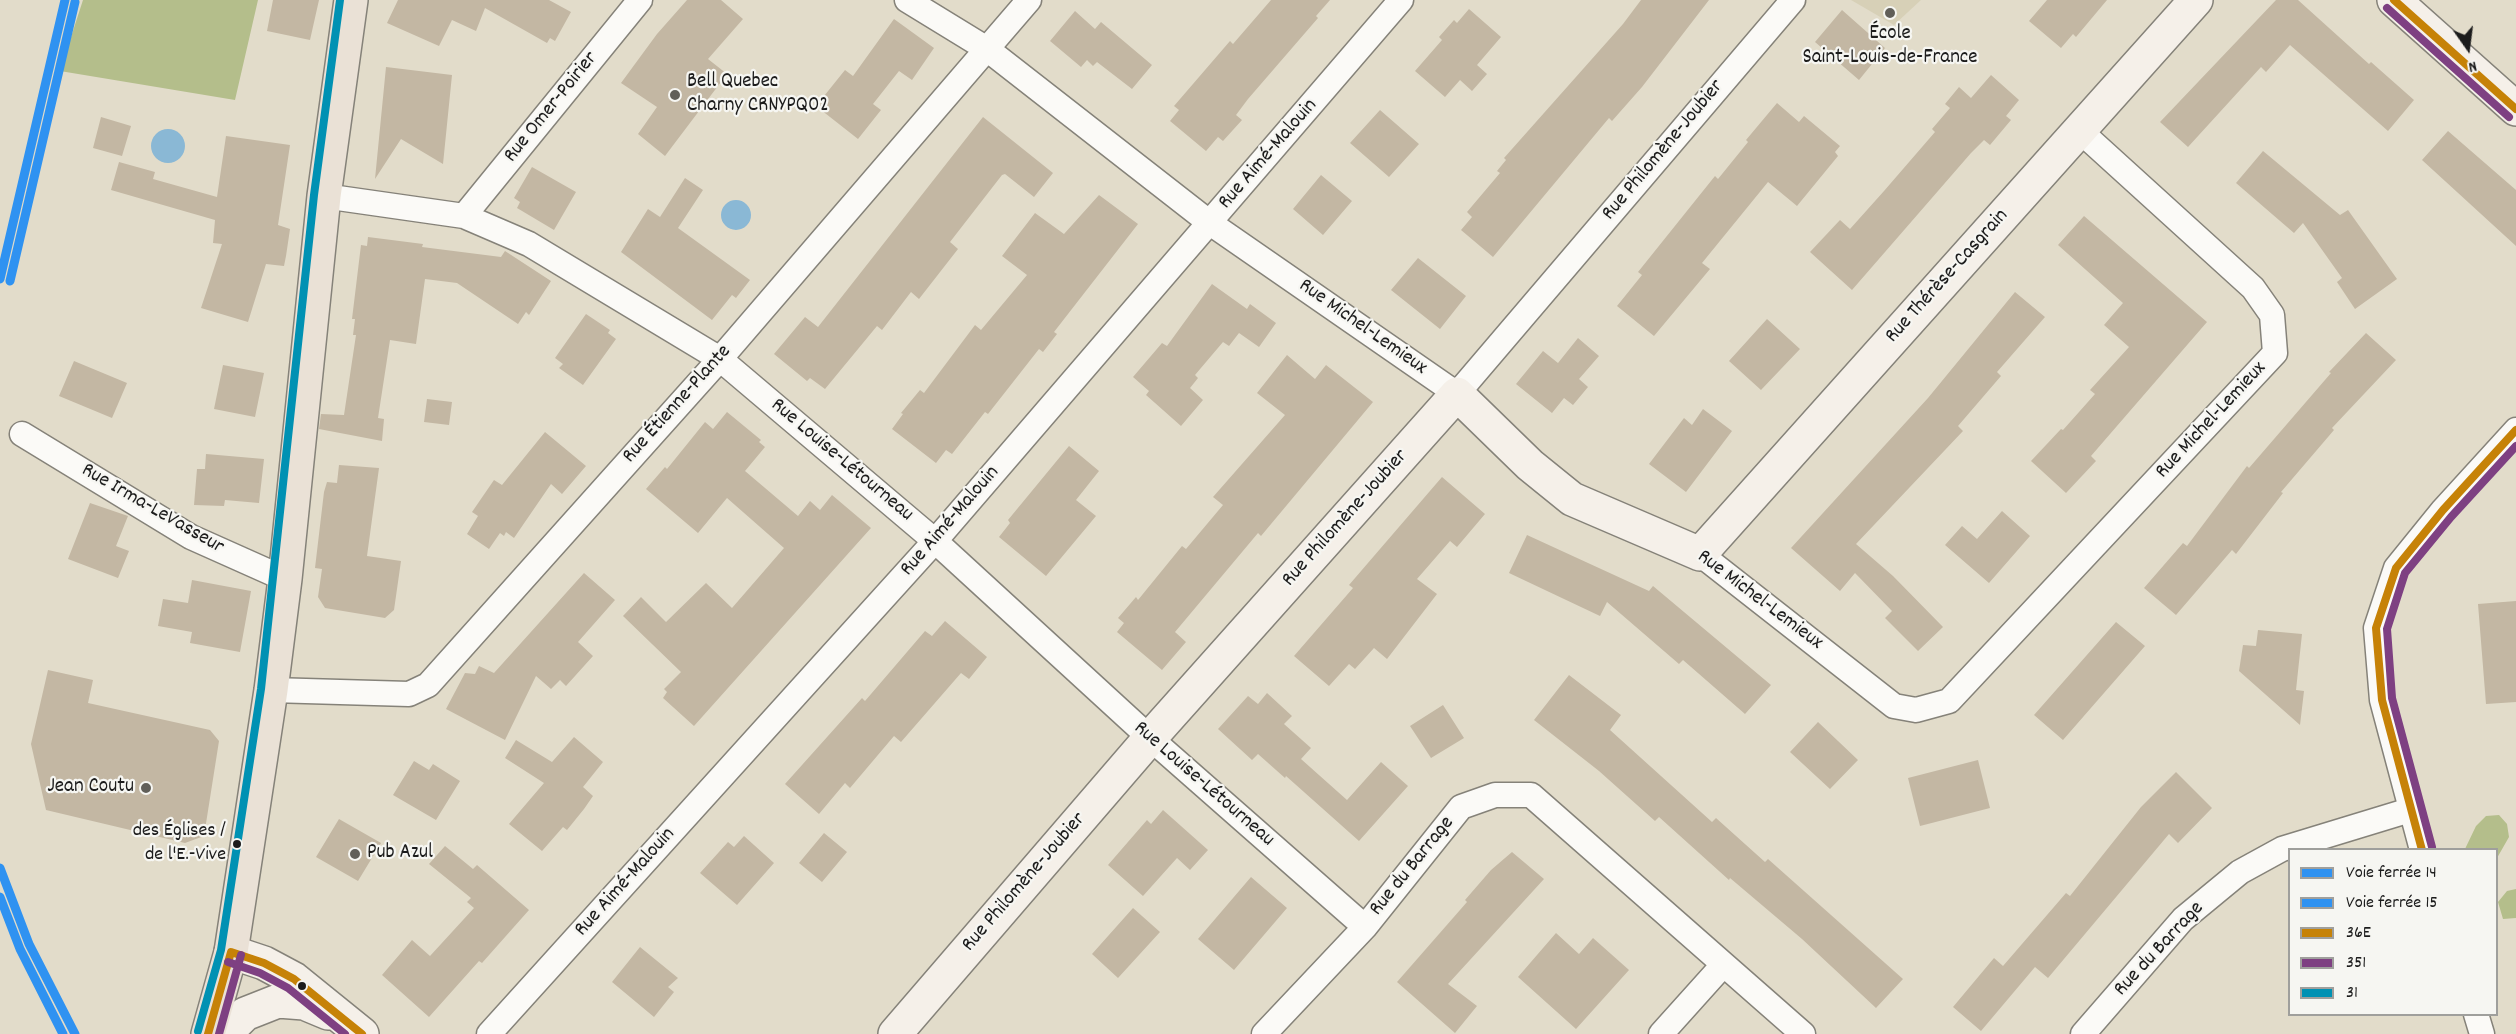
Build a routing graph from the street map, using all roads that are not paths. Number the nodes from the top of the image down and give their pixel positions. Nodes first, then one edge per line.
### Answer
1 (351, 0) edge
2 (640, 0) edge
3 (907, 0) edge
4 (1029, 0) edge
5 (1401, 0) edge
6 (1793, 0) edge
7 (2196, 0) edge
8 (2394, 0) edge
9 (987, 50) junction
10 (2516, 110) edge
11 (2079, 130) junction
12 (324, 196) junction
13 (464, 216) junction
14 (1210, 223) junction
15 (720, 359) junction
16 (1457, 394) junction
17 (2516, 430) edge
18 (22, 434) dead end
19 (935, 541) junction
20 (1700, 554) junction
21 (285, 579) junction
22 (271, 690) junction
23 (1150, 738) junction
24 (2410, 810) junction
25 (2422, 848) edge
26 (1365, 927) junction
27 (231, 952) junction
28 (1723, 965) junction
29 (2477, 1016) edge
30 (359, 1031) edge
31 (208, 1034) edge
32 (225, 1034) edge
33 (489, 1034) edge
34 (895, 1034) edge
35 (1264, 1034) edge
36 (1661, 1034) edge
37 (1803, 1034) edge
38 (2083, 1034) edge
39 (2482, 1034) edge

1 - 12 main road
2 - 13 street, Rue Omer-Poirier
3 - 9 street, Rue Michel-Lemieux
4 - 9 street, Rue Étienne-Plante
5 - 14 street, Rue Aimé-Malouin
6 - 16 street, Rue Philomène-Joubier
7 - 11 street, Rue Thérèse-Casgrain
8 - 10 street
9 - 14 street, Rue Michel-Lemieux
9 - 15 street, Rue Étienne-Plante
11 - 20 street, Rue Thérèse-Casgrain
11 - 20 street, Rue Michel-Lemieux
12 - 13 street, Rue Louise-Létourneau
12 - 21 main road
13 - 15 street, Rue Louise-Létourneau
14 - 16 street, Rue Michel-Lemieux
14 - 19 street, Rue Aimé-Malouin
15 - 19 street, Rue Louise-Létourneau
15 - 22 street, Rue Étienne-Plante
16 - 20 street, Rue Michel-Lemieux
16 - 23 street, Rue Philomène-Joubier
17 - 24 street
18 - 21 street, Rue Irma-LeVasseur
19 - 23 street, Rue Louise-Létourneau
19 - 33 street, Rue Aimé-Malouin
21 - 22 main road
22 - 27 main road
23 - 26 street, Rue Louise-Létourneau
23 - 34 street, Rue Philomène-Joubier
24 - 25 street
24 - 38 street, Rue du Barrage
26 - 28 street, Rue du Barrage
26 - 35 street, Rue du Barrage
27 - 30 street
27 - 31 main road
28 - 36 street
28 - 37 street, Rue du Barrage
29 - 39 street
30 - 32 street

